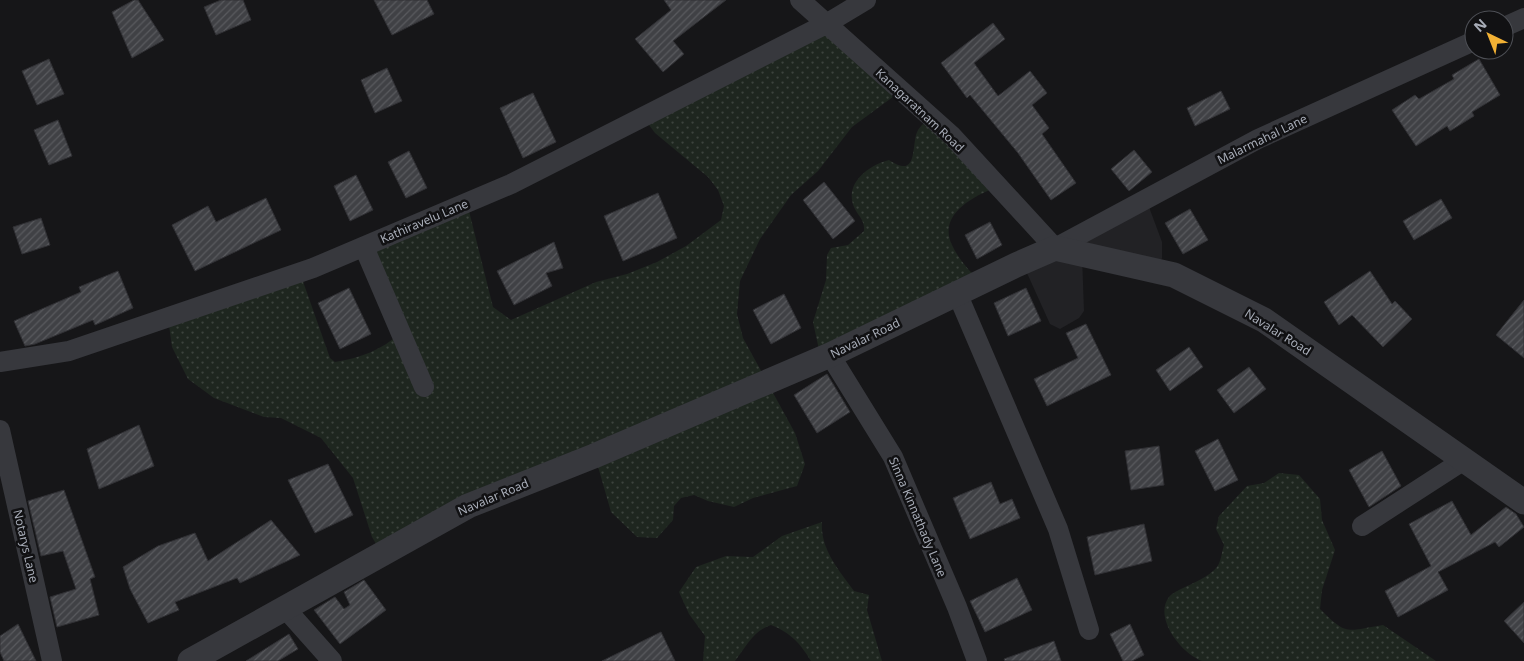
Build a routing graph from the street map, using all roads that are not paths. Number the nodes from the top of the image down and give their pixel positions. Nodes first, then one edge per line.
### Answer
1 (800, 0) edge
2 (866, 0) edge
3 (826, 24) junction
4 (1464, 45) edge
5 (364, 247) junction
6 (1055, 248) junction
7 (957, 293) junction
8 (830, 355) junction
9 (0, 362) edge
10 (424, 387) dead end
11 (0, 430) edge
12 (1464, 460) junction
13 (1524, 502) edge
14 (1362, 526) dead end
15 (284, 607) junction
16 (1089, 630) dead end
17 (52, 661) edge
18 (190, 661) edge
19 (332, 661) edge
20 (977, 661) edge

1 - 3 street, Kanagaratnam Road
2 - 3 street, Kathiravelu Lane
3 - 5 street, Kathiravelu Lane
3 - 6 street, Kanagaratnam Road
4 - 6 street, Malarmahal Lane
5 - 9 street, Kathiravelu Lane
5 - 10 street
6 - 7 street, Navalar Road
6 - 12 street, Navalar Road
7 - 8 street, Navalar Road
7 - 16 street
8 - 15 street, Navalar Road
8 - 20 street, Sinna Kinnathady Lane
11 - 17 street, Notarys Lane
12 - 13 street, Navalar Road
12 - 14 street
15 - 18 street, Navalar Road
15 - 19 street

